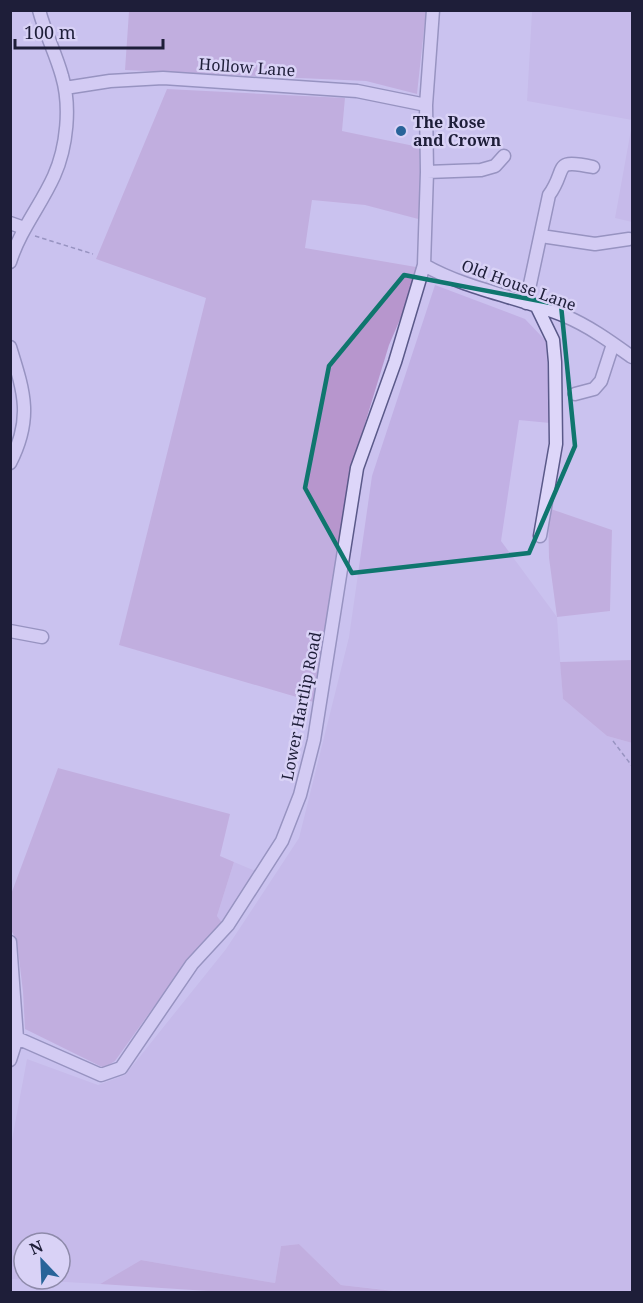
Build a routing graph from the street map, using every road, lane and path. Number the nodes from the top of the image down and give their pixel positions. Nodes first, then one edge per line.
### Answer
1 (39, 10) edge
2 (433, 10) edge
3 (65, 87) junction
4 (426, 105) junction
5 (504, 156) dead end
6 (593, 167) dead end
7 (428, 172) junction
8 (10, 223) edge
9 (23, 229) junction
10 (541, 236) junction
11 (629, 239) dead end
12 (93, 254) dead end
13 (10, 262) edge
14 (424, 266) junction
15 (532, 305) junction
16 (613, 344) junction
17 (10, 347) edge
18 (633, 357) edge
19 (575, 394) dead end
20 (10, 463) edge
21 (540, 536) dead end
22 (10, 631) edge
23 (42, 637) dead end
24 (613, 741) dead end
25 (633, 766) edge
26 (10, 942) edge
27 (17, 1038) junction
28 (10, 1060) edge

1 - 3 street
2 - 4 street
3 - 4 street, Hollow Lane
3 - 9 street
4 - 7 street, Lower Hartlip Road
5 - 7 street
6 - 10 street
7 - 14 street, Lower Hartlip Road
8 - 9 street
9 - 12 path
9 - 13 street
10 - 11 street
10 - 15 street
14 - 15 street, Old House Lane
14 - 27 street, Lower Hartlip Road
15 - 16 street, Old House Lane
15 - 21 street
16 - 18 street, Old House Lane
16 - 19 street
17 - 20 street
22 - 23 street
24 - 25 path
26 - 27 street
27 - 28 street

